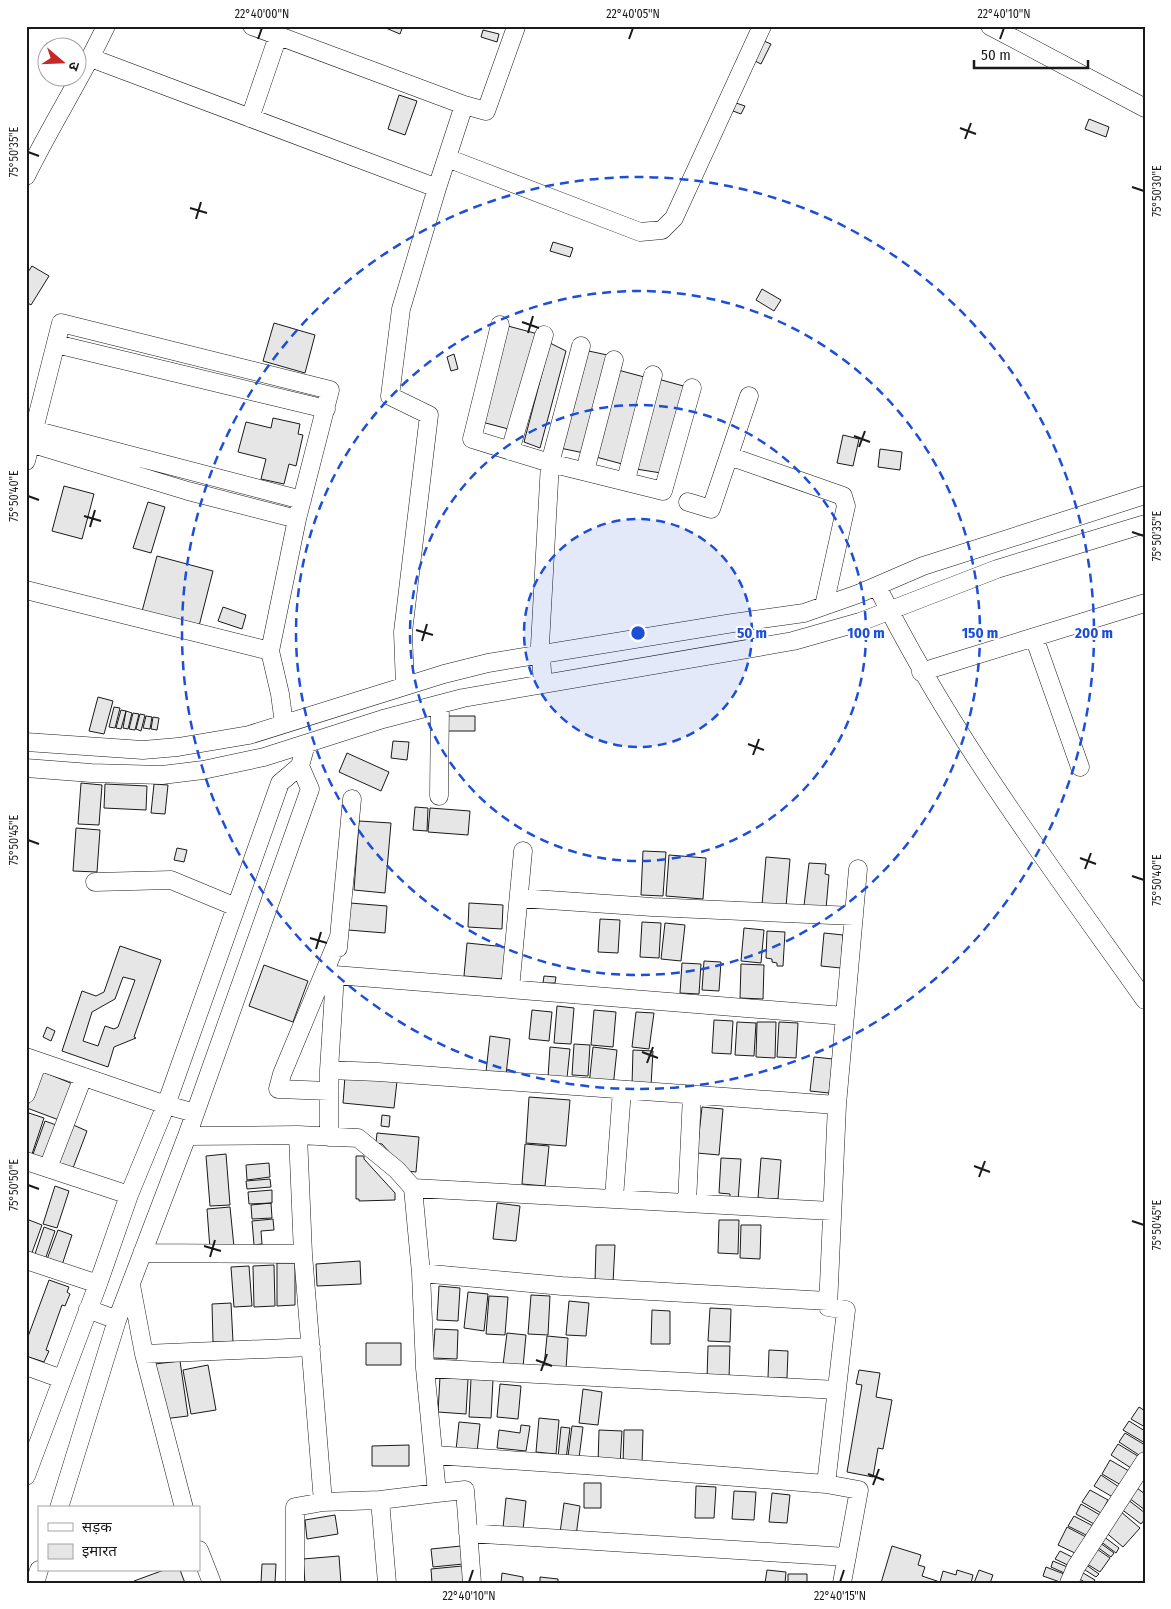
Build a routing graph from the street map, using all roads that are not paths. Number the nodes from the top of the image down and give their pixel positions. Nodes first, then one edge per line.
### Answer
1 (106, 26) edge
2 (252, 26) edge
3 (516, 26) edge
4 (762, 26) edge
5 (990, 26) edge
6 (278, 36) junction
7 (90, 58) junction
8 (464, 105) junction
9 (1145, 108) edge
10 (250, 118) junction
11 (447, 158) junction
12 (26, 176) edge
13 (437, 188) junction
14 (500, 325) dead end
15 (544, 335) dead end
16 (581, 346) dead end
17 (614, 360) dead end
18 (653, 375) dead end
19 (692, 388) dead end
20 (749, 396) dead end
21 (30, 436) edge
22 (510, 451) junction
23 (729, 456) junction
24 (26, 461) edge
25 (550, 463) junction
26 (585, 471) junction
27 (626, 480) junction
28 (1145, 495) edge
29 (302, 500) junction
30 (688, 502) dead end
31 (297, 519) junction
32 (1145, 524) edge
33 (876, 586) junction
34 (26, 590) edge
35 (1145, 604) edge
36 (824, 606) junction
37 (889, 611) junction
38 (1034, 637) junction
39 (270, 651) junction
40 (540, 653) junction
41 (921, 672) junction
42 (544, 684) junction
43 (405, 686) junction
44 (440, 704) junction
45 (284, 724) junction
46 (26, 742) edge
47 (306, 744) junction
48 (300, 766) junction
49 (1080, 767) dead end
50 (26, 768) edge
51 (439, 796) dead end
52 (352, 799) dead end
53 (523, 851) dead end
54 (858, 869) dead end
55 (95, 882) dead end
56 (519, 898) junction
57 (236, 907) junction
58 (854, 916) junction
59 (339, 936) junction
60 (335, 975) junction
61 (510, 989) junction
62 (1145, 1000) edge
63 (845, 1016) junction
64 (32, 1059) edge
65 (329, 1070) junction
66 (83, 1077) junction
67 (622, 1090) junction
68 (329, 1091) junction
69 (26, 1094) edge
70 (692, 1095) junction
71 (166, 1105) junction
72 (837, 1105) junction
73 (195, 1113) junction
74 (298, 1135) junction
75 (187, 1136) junction
76 (329, 1137) junction
77 (26, 1160) edge
78 (48, 1168) junction
79 (413, 1188) junction
80 (129, 1195) junction
81 (614, 1198) junction
82 (686, 1203) junction
83 (832, 1211) junction
84 (142, 1253) junction
85 (302, 1254) junction
86 (26, 1260) edge
87 (421, 1273) junction
88 (98, 1284) junction
89 (131, 1285) junction
90 (828, 1301) junction
91 (88, 1309) junction
92 (118, 1320) junction
93 (311, 1347) junction
94 (144, 1354) junction
95 (26, 1366) edge
96 (425, 1368) junction
97 (62, 1380) junction
98 (837, 1390) junction
99 (434, 1456) junction
100 (1145, 1461) edge
101 (27, 1472) edge
102 (826, 1484) junction
103 (437, 1493) junction
104 (380, 1500) junction
105 (322, 1502) junction
106 (59, 1506) edge
107 (183, 1506) edge
108 (468, 1533) junction
109 (200, 1553) edge
110 (847, 1557) junction
111 (212, 1583) edge
112 (295, 1583) edge
113 (387, 1583) edge
114 (472, 1583) edge
115 (842, 1583) edge
116 (1069, 1583) edge

1 - 7 street
2 - 6 street
3 - 8 street
4 - 11 street
5 - 9 street
6 - 8 street
6 - 10 street
7 - 10 street
7 - 12 street
8 - 11 street
10 - 13 street
11 - 13 street
13 - 43 street
14 - 22 street
15 - 22 street
16 - 25 street
17 - 26 street
18 - 27 street
19 - 27 street
20 - 23 street
21 - 24 street
21 - 29 street
21 - 29 street
21 - 31 street
22 - 25 street
23 - 30 street
23 - 36 street
25 - 26 street
25 - 40 street
26 - 27 street
28 - 33 street
29 - 31 street
31 - 39 street
32 - 37 street
33 - 36 street
33 - 37 street
34 - 39 street
35 - 38 street
36 - 40 street
37 - 41 street
37 - 42 street
38 - 41 street
38 - 49 street
39 - 45 street
40 - 42 street
40 - 43 street
41 - 62 street
42 - 44 street
43 - 45 street
44 - 47 street
44 - 51 street
45 - 46 street
47 - 48 street
47 - 50 street
48 - 57 street
48 - 73 street
52 - 59 street
53 - 56 street
54 - 58 street
55 - 57 street
56 - 58 street
56 - 61 street
57 - 71 street
58 - 63 street
59 - 60 street
59 - 68 street
60 - 61 street
60 - 65 street
61 - 63 street
63 - 72 street
64 - 66 street
64 - 69 street
65 - 67 street
65 - 68 street
66 - 71 street
66 - 78 street
67 - 70 street
67 - 81 street
68 - 76 street
70 - 72 street
70 - 82 street
71 - 73 street
71 - 80 street
72 - 83 street
73 - 75 street
74 - 75 street
74 - 76 street
74 - 85 street
75 - 84 street
76 - 79 street
77 - 78 street
78 - 80 street
79 - 81 street
79 - 87 street
80 - 88 street
81 - 82 street
82 - 83 street
83 - 90 street
84 - 85 street
84 - 89 street
85 - 93 street
86 - 88 street
87 - 90 street
87 - 96 street
88 - 91 street
89 - 92 street
89 - 94 street
90 - 98 street
91 - 92 street
91 - 97 street
92 - 106 street
93 - 94 street
93 - 105 street
94 - 107 street
95 - 97 street
96 - 98 street
96 - 99 street
97 - 101 street
98 - 102 street
99 - 102 street
99 - 103 street
100 - 116 street
102 - 110 street
103 - 104 street
103 - 108 street
104 - 105 street
104 - 113 street
105 - 112 street
108 - 110 street
108 - 114 street
109 - 111 street
110 - 115 street

